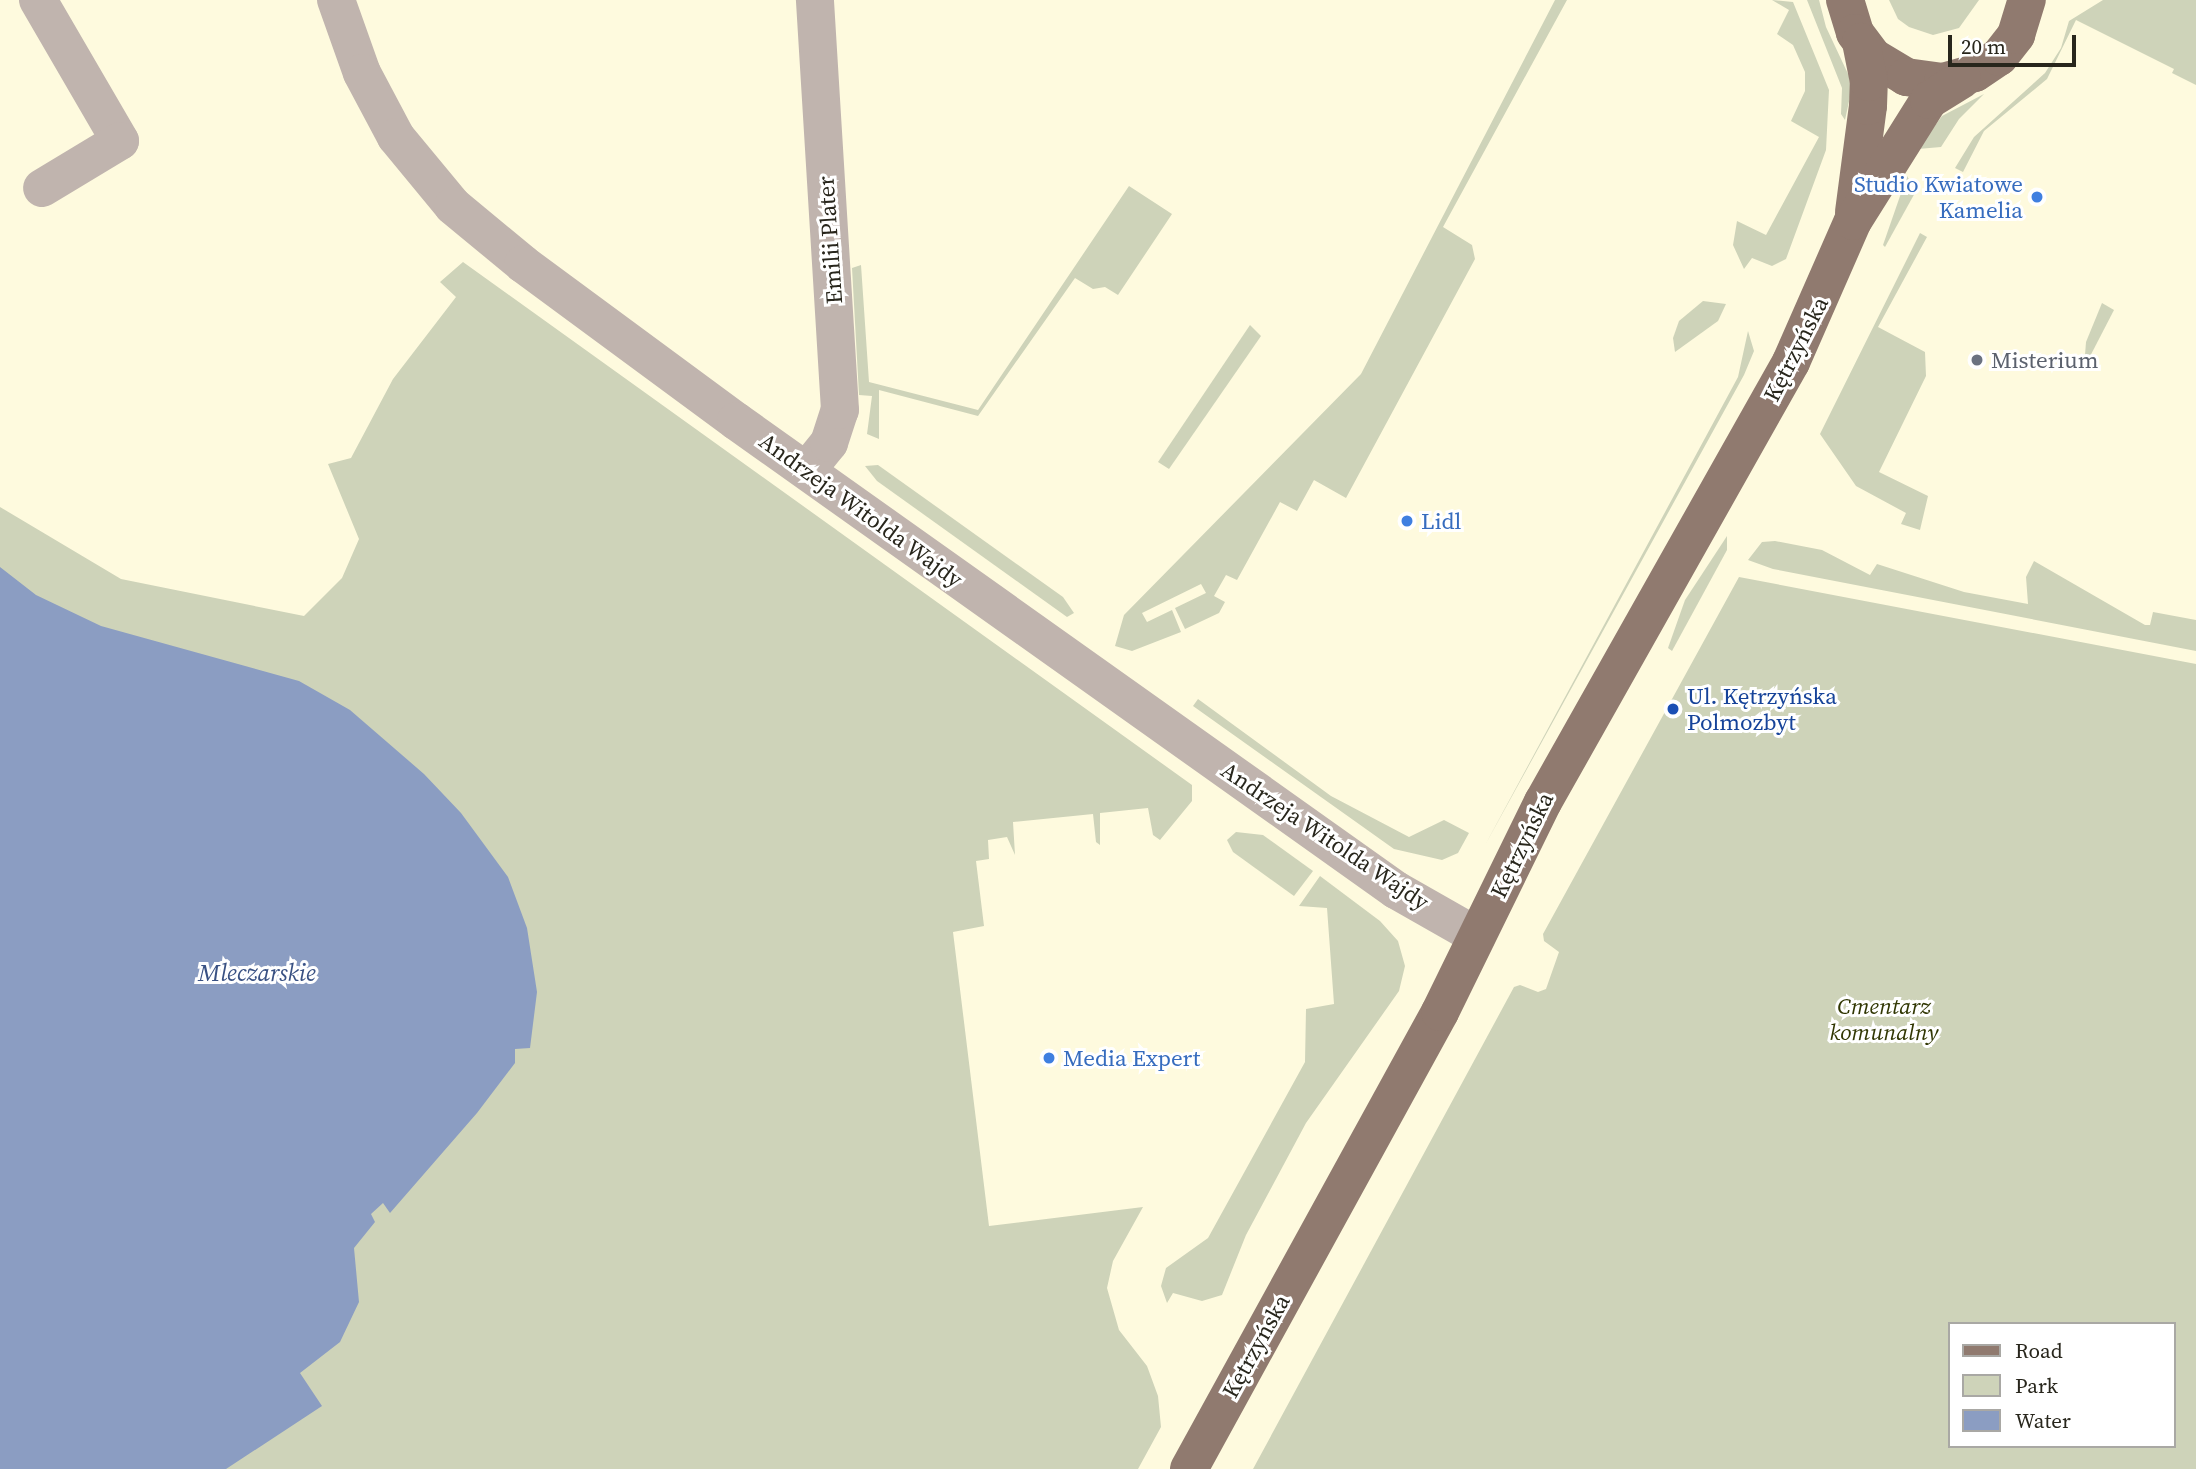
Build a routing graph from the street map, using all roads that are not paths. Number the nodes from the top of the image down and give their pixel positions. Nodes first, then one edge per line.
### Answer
1 (38, 0) edge
2 (336, 0) edge
3 (815, 0) edge
4 (1845, 0) edge
5 (2026, 0) edge
6 (1861, 42) junction
7 (1962, 79) junction
8 (42, 188) dead end
9 (1853, 221) junction
10 (807, 470) junction
11 (1477, 936) junction
12 (1189, 1469) edge

1 - 8 street
2 - 10 street, Andrzeja Witolda Wajdy
3 - 10 street, Emilii Plater
4 - 6 main road, Kętrzyńska
5 - 7 main road, Kętrzyńska
6 - 7 main road
6 - 9 main road, Kętrzyńska
7 - 9 main road, Kętrzyńska
9 - 11 main road, Kętrzyńska
10 - 11 street, Andrzeja Witolda Wajdy
11 - 12 main road, Kętrzyńska

